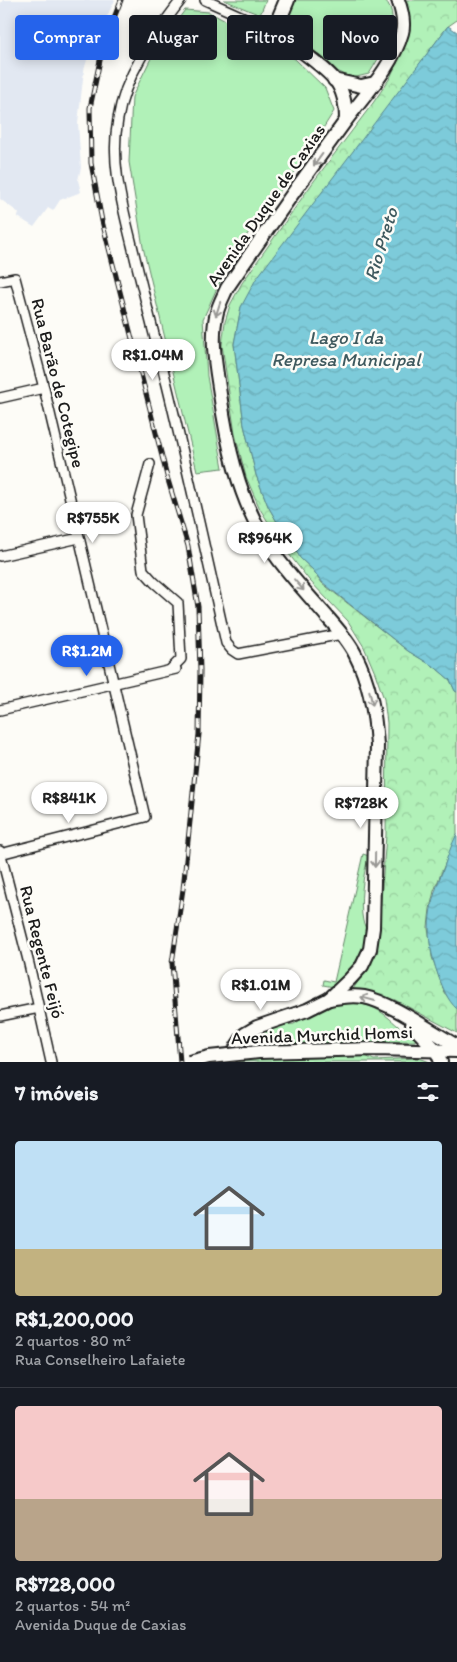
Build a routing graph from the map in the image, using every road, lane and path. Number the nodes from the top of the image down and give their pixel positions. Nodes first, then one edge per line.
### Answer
1 (181, 0) edge
2 (205, 0) edge
3 (287, 0) edge
4 (398, 0) edge
5 (214, 2) edge
6 (241, 15) edge
7 (281, 15) edge
8 (312, 60) edge
9 (334, 80) junction
10 (375, 83) junction
11 (346, 120) junction
12 (0, 282) edge
13 (44, 388) junction
14 (0, 398) edge
15 (150, 464) dead end
16 (79, 538) junction
17 (0, 556) edge
18 (342, 634) junction
19 (113, 684) junction
20 (0, 710) edge
21 (0, 853) edge
22 (329, 999) junction
23 (39, 1008) junction
24 (397, 1011) junction
25 (0, 1016) edge
26 (457, 1046) edge
27 (457, 1051) edge
28 (438, 1056) edge
29 (51, 1062) edge
30 (189, 1062) edge
31 (229, 1062) edge

1 - 18 street
2 - 5 street
3 - 7 main road
4 - 10 main road, Avenida Duque de Caxias
5 - 6 street
8 - 9 main road
9 - 10 main road
9 - 11 main road
10 - 11 main road, Avenida Duque de Caxias
11 -> 18 main road, Avenida Duque de Caxias
12 - 13 street, Rua Barão de Cotegipe
13 - 14 street
13 - 16 street, Rua Barão de Cotegipe
15 - 19 street
16 - 17 street
16 - 19 street, Rua Barão de Cotegipe
18 -> 22 main road, Avenida Duque de Caxias
19 - 20 street
19 - 21 street, Rua Barão de Cotegipe
21 - 23 street, Rua Regente Feijó
24 -> 22 main road
22 - 31 main road, Avenida Duque de Caxias
23 - 25 street
23 - 29 street, Rua Regente Feijó
24 - 26 main road
24 - 28 main road
27 - 28 main road, Avenida Murchid Homsi
28 - 30 main road, Avenida Murchid Homsi, bridge

